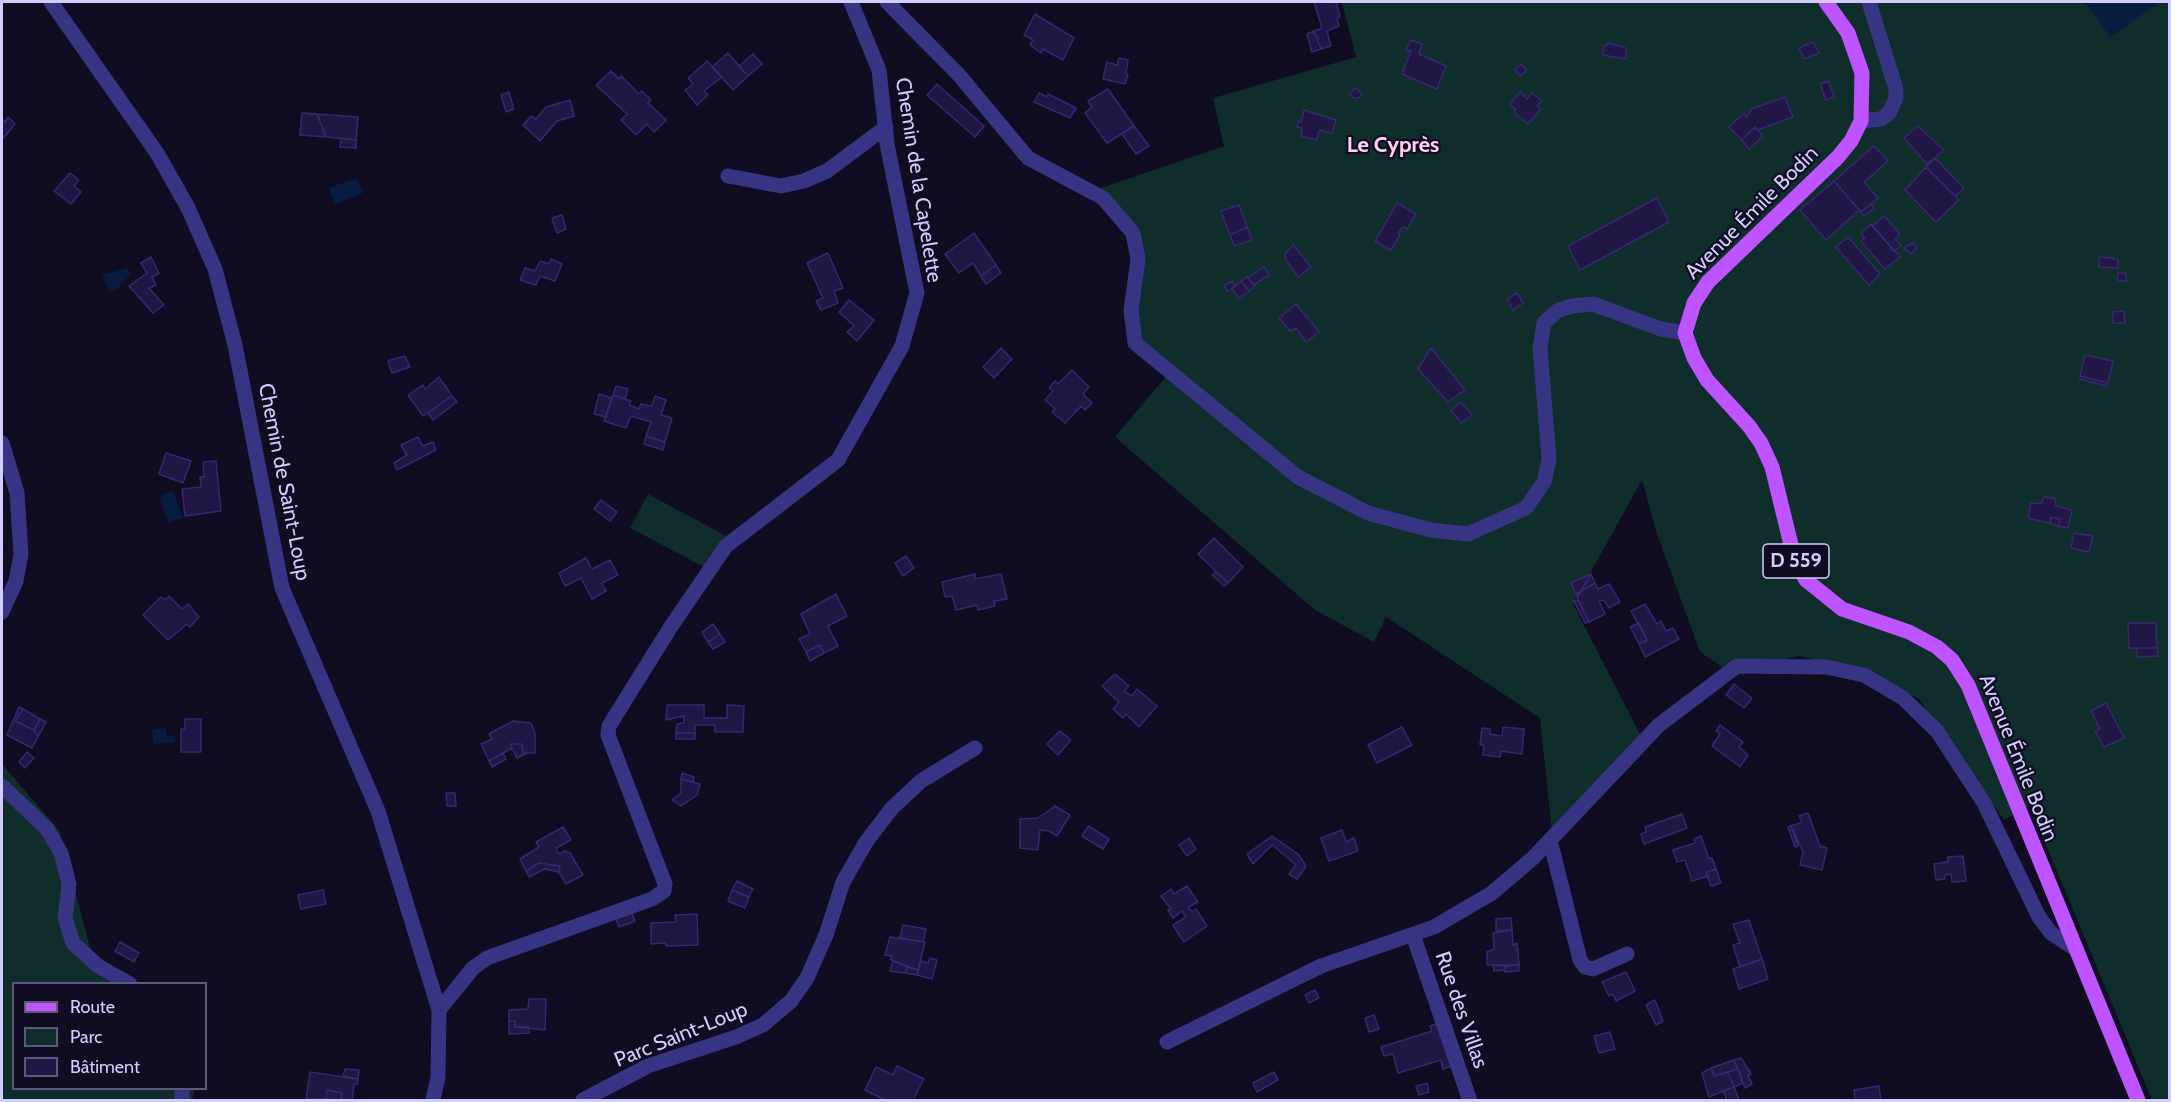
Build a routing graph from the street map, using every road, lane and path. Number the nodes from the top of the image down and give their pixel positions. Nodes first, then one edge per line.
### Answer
1 (51, 2) edge
2 (850, 2) edge
3 (887, 2) edge
4 (1826, 2) edge
5 (1869, 2) edge
6 (1861, 122) junction
7 (886, 127) junction
8 (728, 176) dead end
9 (1685, 333) junction
10 (2, 442) edge
11 (2, 612) edge
12 (975, 748) dead end
13 (2, 786) edge
14 (1550, 840) junction
15 (1413, 934) junction
16 (2074, 948) junction
17 (1627, 954) dead end
18 (126, 982) edge
19 (440, 1010) junction
20 (1167, 1042) dead end
21 (1469, 1098) dead end
22 (433, 1101) edge
23 (583, 1101) edge
24 (2138, 1101) edge

1 - 19 street, Chemin de Saint-Loup
2 - 7 street, Chemin de la Capelette
3 - 9 street
4 - 6 main road, Avenue Émile Bodin
5 - 6 street
6 - 9 main road, Avenue Émile Bodin
7 - 8 street
7 - 19 street, Chemin de la Capelette
9 - 16 main road, Avenue Émile Bodin / D 559
10 - 11 street
12 - 23 street, Parc Saint-Loup
13 - 18 street
14 - 15 street
14 - 16 street
14 - 17 street
15 - 20 street
15 - 21 street, Rue des Villas
16 - 24 main road, Avenue Émile Bodin / D 559
19 - 22 street, Chemin de Saint-Loup

